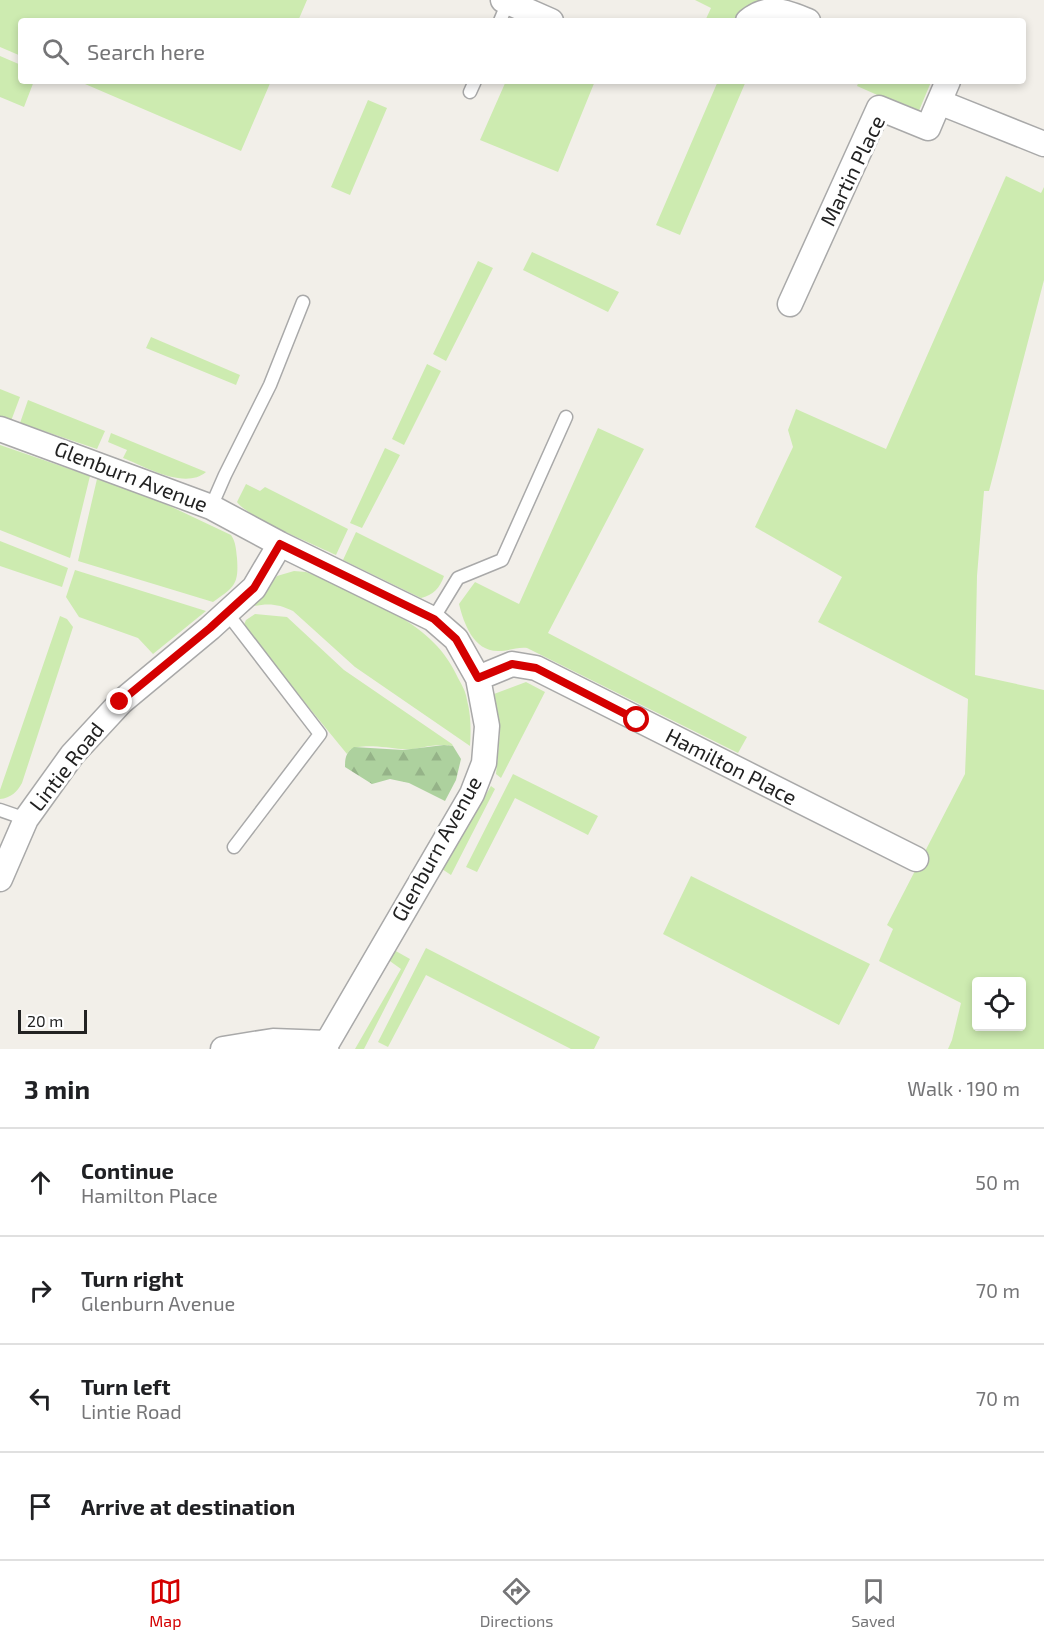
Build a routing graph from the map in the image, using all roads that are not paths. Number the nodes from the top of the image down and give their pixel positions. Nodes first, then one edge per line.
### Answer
1 (503, 8) edge
2 (540, 18) edge
3 (754, 18) edge
4 (801, 18) edge
5 (944, 91) edge
6 (1044, 144) edge
7 (303, 302) dead end
8 (790, 304) dead end
9 (566, 417) dead end
10 (0, 429) edge
11 (211, 507) junction
12 (280, 544) junction
13 (227, 613) junction
14 (434, 619) junction
15 (478, 678) junction
16 (0, 810) edge
17 (26, 819) junction
18 (234, 847) dead end
19 (916, 859) dead end
20 (0, 879) edge
21 (326, 1046) edge
22 (223, 1049) edge

1 - 2 street
3 - 4 street
5 - 6 street, Martin Place
5 - 8 street, Martin Place
7 - 11 lane
9 - 14 lane
10 - 11 street, Glenburn Avenue
11 - 12 street, Glenburn Avenue
12 - 13 street, Lintie Road
12 - 14 street, Glenburn Avenue
13 - 17 street, Lintie Road
13 - 18 lane
14 - 15 street, Glenburn Avenue
15 - 19 street, Hamilton Place
15 - 21 street, Glenburn Avenue
16 - 17 lane
17 - 20 street, Lintie Road
21 - 22 street

